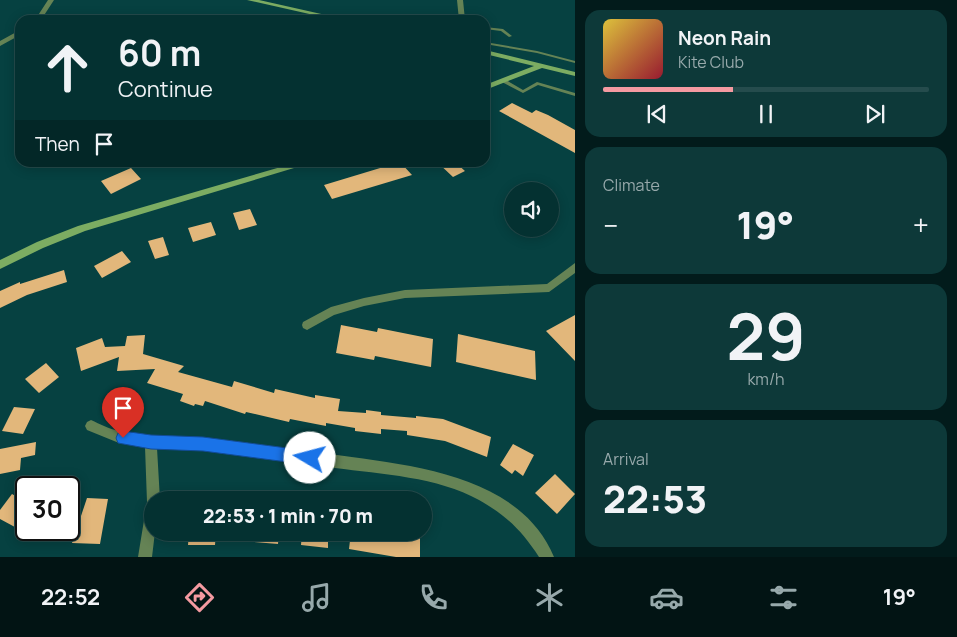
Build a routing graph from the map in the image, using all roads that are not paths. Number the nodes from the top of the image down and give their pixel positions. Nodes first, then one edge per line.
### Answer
1 (51, 0) edge
2 (250, 0) edge
3 (460, 0) edge
4 (41, 15) edge
5 (321, 15) edge
6 (462, 15) edge
7 (490, 29) edge
8 (502, 30) junction
9 (15, 35) edge
10 (493, 35) dead end
11 (510, 36) dead end
12 (495, 42) dead end
13 (512, 43) dead end
14 (0, 44) edge
15 (490, 44) edge
16 (500, 46) junction
17 (490, 53) edge
18 (498, 55) junction
19 (574, 62) edge
20 (543, 65) junction
21 (574, 74) edge
22 (504, 81) junction
23 (490, 86) edge
24 (574, 95) edge
25 (293, 167) edge
26 (0, 265) edge
27 (574, 266) edge
28 (307, 325) dead end
29 (91, 426) dead end
30 (151, 442) junction
31 (153, 491) edge
32 (147, 541) edge
33 (145, 557) edge
34 (547, 557) edge

1 - 4 street
2 - 5 street
3 - 6 street
7 - 8 lane
8 - 10 lane
8 - 11 lane
9 - 14 street
12 - 16 lane
13 - 16 lane
15 - 16 lane
16 - 18 lane
16 - 19 lane
17 - 18 street
18 - 20 street
20 - 21 street
20 - 22 street
22 - 23 street
22 - 24 lane
25 - 26 street
27 - 28 street
29 - 30 street
30 - 31 street
30 - 34 street
32 - 33 street

